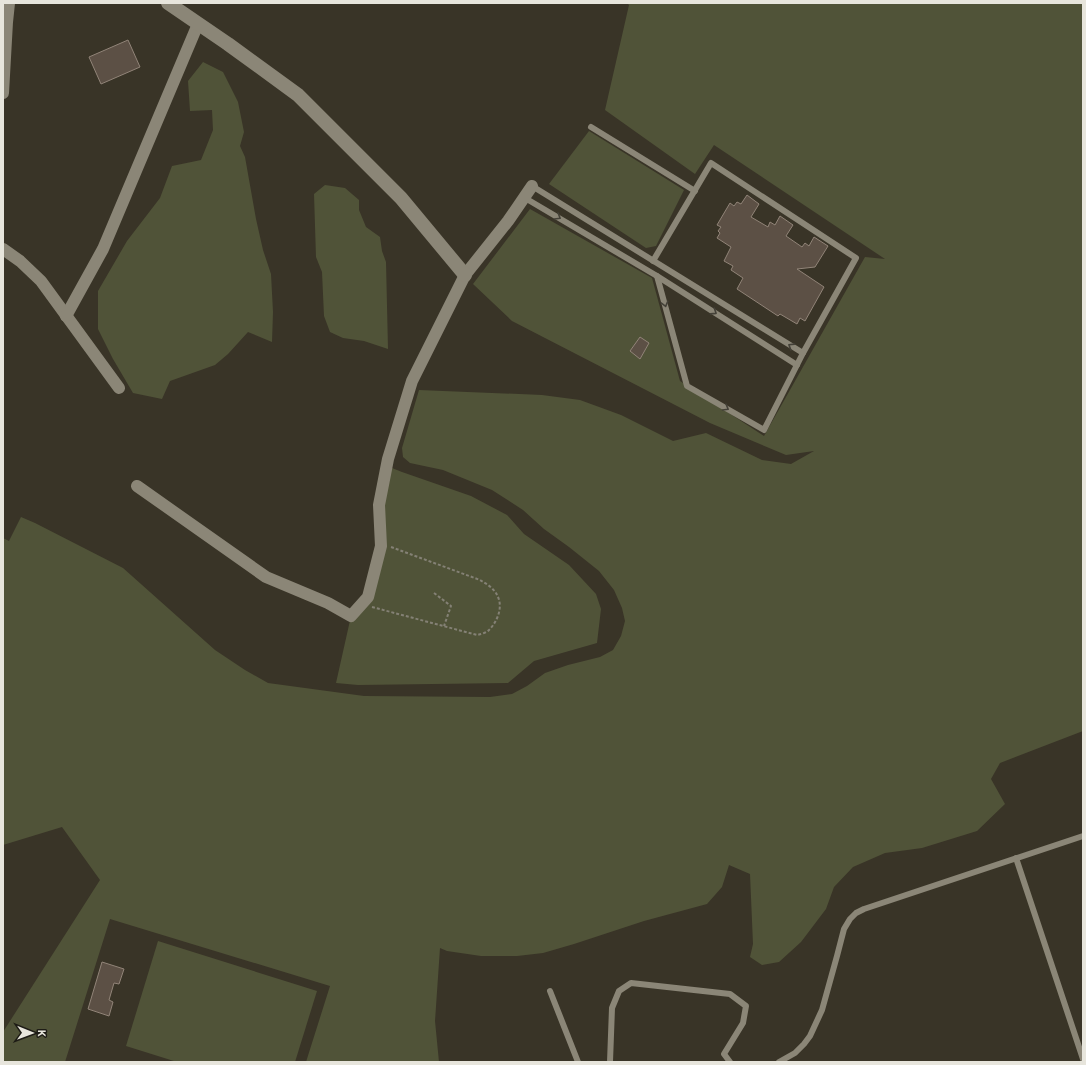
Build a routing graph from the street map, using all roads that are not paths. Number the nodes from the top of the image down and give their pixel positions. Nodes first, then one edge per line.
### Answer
1 (9, 3) edge
2 (168, 3) edge
3 (198, 24) junction
4 (3, 93) edge
5 (592, 127) dead end
6 (532, 186) joint
7 (695, 191) junction
8 (525, 198) junction
9 (3, 249) edge
10 (653, 261) junction
11 (465, 275) junction
12 (657, 276) junction
13 (66, 316) junction
14 (803, 353) junction
15 (797, 366) junction
16 (119, 388) dead end
17 (137, 486) dead end
18 (1083, 836) edge
19 (1016, 858) junction
20 (550, 991) dead end
21 (1083, 1059) edge
22 (578, 1062) edge
23 (610, 1062) edge
24 (730, 1062) edge
25 (779, 1062) edge

1 - 4 street
2 - 3 street
3 - 11 street
3 - 13 street
5 - 7 lane
6 - 8 street
6 - 10 lane
7 - 10 lane
7 - 14 lane
8 - 11 street
8 -> 12 lane
9 - 13 street
14 -> 10 lane
11 - 17 street
12 -> 15 lane
12 -> 15 lane
13 - 16 street
14 - 15 lane
18 - 19 lane
19 - 21 lane
19 - 25 lane
20 - 22 lane
23 - 24 lane

